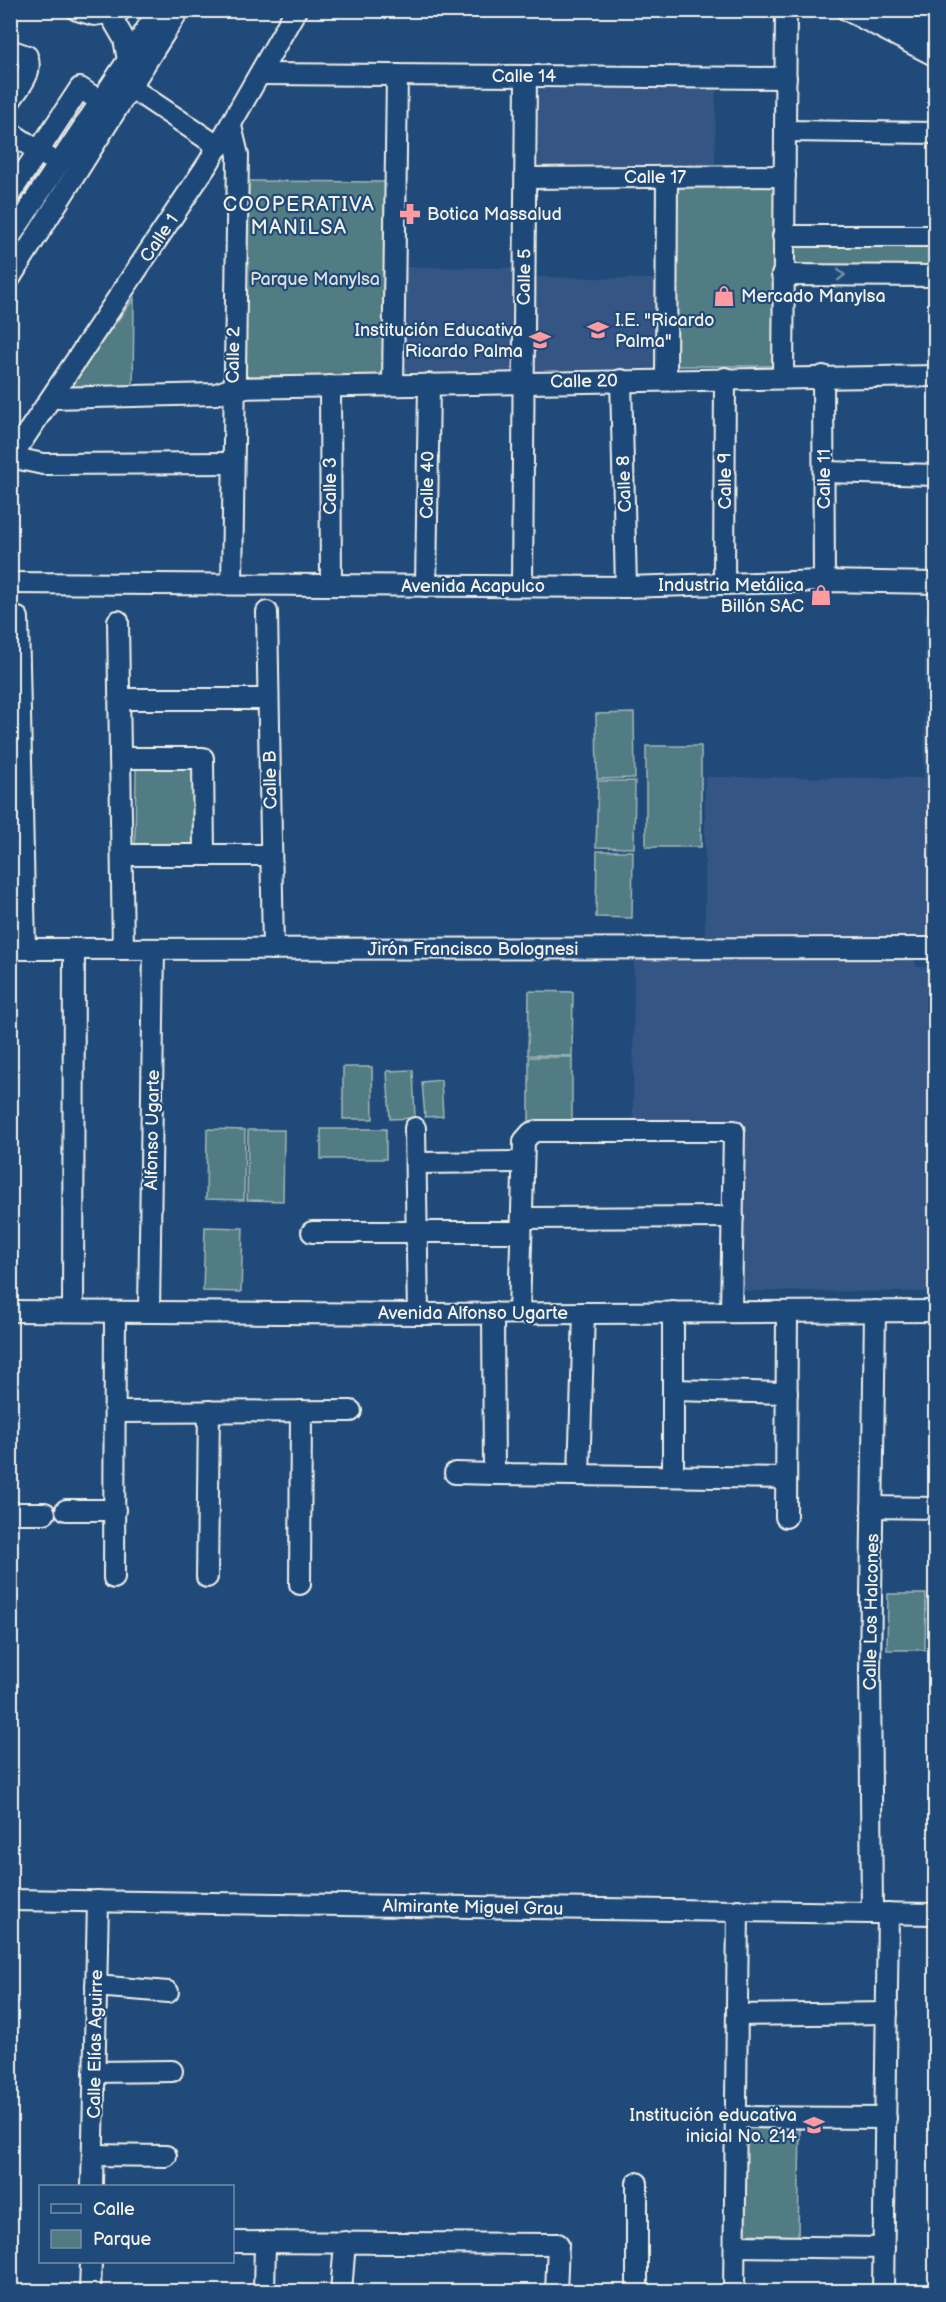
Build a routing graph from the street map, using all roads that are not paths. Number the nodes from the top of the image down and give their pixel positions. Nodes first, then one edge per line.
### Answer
1 (77, 10) edge
2 (179, 10) edge
3 (296, 10) edge
4 (786, 10) edge
5 (847, 10) edge
6 (885, 10) edge
7 (112, 11) edge
8 (153, 18) edge
9 (936, 36) edge
10 (10, 50) edge
11 (936, 56) edge
12 (128, 60) junction
13 (261, 74) junction
14 (397, 75) junction
15 (526, 76) junction
16 (786, 78) junction
17 (124, 83) junction
18 (100, 100) junction
19 (10, 101) edge
20 (231, 126) junction
21 (785, 131) junction
22 (10, 132) edge
23 (936, 133) edge
24 (39, 152) junction
25 (214, 154) junction
26 (58, 164) junction
27 (785, 176) junction
28 (237, 177) junction
29 (667, 177) junction
30 (526, 178) junction
31 (11, 192) edge
32 (14, 226) edge
33 (783, 236) junction
34 (936, 236) edge
35 (782, 275) junction
36 (936, 276) edge
37 (10, 278) edge
38 (823, 376) junction
39 (936, 376) edge
40 (783, 377) junction
41 (725, 378) junction
42 (621, 380) junction
43 (666, 380) junction
44 (523, 382) junction
45 (429, 384) junction
46 (393, 385) junction
47 (330, 386) junction
48 (233, 388) junction
49 (52, 398) junction
50 (11, 458) edge
51 (233, 463) junction
52 (824, 472) junction
53 (936, 475) edge
54 (824, 581) junction
55 (10, 583) edge
56 (724, 583) junction
57 (936, 583) edge
58 (232, 585) junction
59 (331, 585) junction
60 (426, 586) junction
61 (522, 586) junction
62 (626, 587) junction
63 (267, 612) dead end
64 (18, 618) dead end
65 (118, 621) dead end
66 (120, 699) junction
67 (268, 699) junction
68 (120, 758) junction
69 (122, 855) junction
70 (204, 855) junction
71 (271, 855) junction
72 (936, 948) edge
73 (18, 949) edge
74 (74, 949) junction
75 (123, 949) junction
76 (154, 949) junction
77 (273, 949) junction
78 (415, 1128) dead end
79 (523, 1162) junction
80 (416, 1163) junction
81 (733, 1217) junction
82 (521, 1225) junction
83 (417, 1231) junction
84 (312, 1232) dead end
85 (10, 1311) edge
86 (73, 1311) junction
87 (875, 1311) junction
88 (936, 1311) edge
89 (115, 1312) junction
90 (149, 1312) junction
91 (674, 1312) junction
92 (731, 1312) junction
93 (787, 1312) junction
94 (493, 1313) junction
95 (519, 1313) junction
96 (584, 1313) junction
97 (418, 1314) junction
98 (673, 1390) junction
99 (787, 1392) junction
100 (301, 1411) junction
101 (351, 1411) dead end
102 (115, 1412) junction
103 (208, 1412) junction
104 (455, 1473) dead end
105 (494, 1474) junction
106 (579, 1475) junction
107 (673, 1476) junction
108 (786, 1478) junction
109 (872, 1507) junction
110 (936, 1508) edge
111 (66, 1510) dead end
112 (115, 1510) junction
113 (10, 1513) edge
114 (45, 1514) dead end
115 (786, 1517) dead end
116 (207, 1577) dead end
117 (114, 1578) dead end
118 (300, 1584) dead end
119 (10, 1900) edge
120 (98, 1901) junction
121 (738, 1910) junction
122 (880, 1912) junction
123 (936, 1914) edge
124 (96, 1986) junction
125 (168, 1992) dead end
126 (887, 2013) junction
127 (737, 2015) junction
128 (172, 2071) dead end
129 (94, 2072) junction
130 (736, 2117) junction
131 (886, 2118) junction
132 (93, 2154) junction
133 (166, 2156) dead end
134 (637, 2183) dead end
135 (92, 2185) edge
136 (234, 2242) edge
137 (265, 2242) junction
138 (345, 2242) junction
139 (735, 2246) junction
140 (884, 2248) junction
141 (91, 2263) edge
142 (90, 2292) edge
143 (264, 2292) edge
144 (341, 2292) edge
145 (556, 2292) edge
146 (637, 2292) edge
147 (734, 2292) edge
148 (883, 2292) edge

1 - 7 street
2 - 17 street
3 - 13 street, Calle 1
4 - 16 street
5 - 11 street
6 - 9 street
7 - 8 street
7 - 12 street
8 - 12 street
10 - 19 street
12 - 17 street
13 - 14 street, Calle 14
13 - 20 street, Calle 1
14 - 15 street, Calle 14
14 - 46 street
15 - 16 street, Calle 14
15 - 30 street, Calle 5
16 - 21 street
17 - 18 street
17 - 25 street
17 - 37 street
18 - 24 street
18 - 26 street
20 - 25 street, Calle 1
20 - 28 street, Calle 2
21 - 23 street
21 - 27 street
22 - 24 street
24 - 26 street
24 - 31 street
25 - 28 street
25 - 49 street, Calle 1
26 - 32 street
27 - 29 street, Calle 17
27 - 33 street
28 - 48 street, Calle 2
29 - 30 street, Calle 17
29 - 43 street
30 - 44 street, Calle 5
33 - 34 street
33 - 35 street
35 -> 36 street
35 - 40 street
38 - 39 street, Calle 20
38 - 40 street, Calle 20
38 - 52 street, Calle 11
40 - 41 street, Calle 20
41 - 43 street, Calle 20
41 - 56 street, Calle 9
42 - 43 street, Calle 20
42 - 44 street, Calle 20
42 - 62 street, Calle 8
44 - 45 street, Calle 20
44 - 61 street, Calle 5
45 - 46 street, Calle 20
45 - 60 street, Calle 40
46 - 47 street, Calle 20
47 - 48 street, Calle 20
47 - 59 street, Calle 3
48 - 49 street, Calle 20
48 - 51 street, Calle 2
49 - 50 street, Calle 1
50 - 51 street
51 - 58 street, Calle 2
52 - 53 street
52 - 54 street, Calle 11
54 - 56 street, Avenida Acapulco
54 - 57 street, Avenida Acapulco
55 - 58 street, Avenida Acapulco
56 - 62 street, Avenida Acapulco
58 - 59 street, Avenida Acapulco
59 - 60 street, Avenida Acapulco
60 - 61 street, Avenida Acapulco
61 - 62 street, Avenida Acapulco
63 - 67 street, Calle B
64 - 73 street
65 - 66 street
66 - 67 street
66 - 68 street
67 - 71 street, Calle B
68 - 69 street
68 - 70 street
69 - 70 street
69 - 75 street
70 - 71 street
71 - 77 street, Calle B
72 - 77 street, Jirón Francisco Bolognesi
73 - 74 street, Jirón Francisco Bolognesi
74 - 75 street, Jirón Francisco Bolognesi
74 - 86 street
75 - 76 street, Jirón Francisco Bolognesi
76 - 77 street, Jirón Francisco Bolognesi
76 - 90 street, Alfonso Ugarte
78 - 80 street
79 - 80 street
79 - 81 street
79 - 82 street
80 - 83 street
81 - 82 street
81 - 92 street
82 - 83 street
82 - 95 street
83 - 84 street
83 - 97 street
85 - 86 street, Avenida Alfonso Ugarte
86 - 89 street, Avenida Alfonso Ugarte
87 - 88 street, Avenida Alfonso Ugarte
87 - 93 street, Avenida Alfonso Ugarte
87 - 109 street, Calle Los Halcones
89 - 90 street, Avenida Alfonso Ugarte
89 - 102 street
90 - 97 street, Avenida Alfonso Ugarte
91 - 92 street, Avenida Alfonso Ugarte
91 - 96 street, Avenida Alfonso Ugarte
91 - 98 street
92 - 93 street, Avenida Alfonso Ugarte
93 - 99 street
94 - 95 street, Avenida Alfonso Ugarte
94 - 97 street, Avenida Alfonso Ugarte
94 - 105 street
95 - 96 street, Avenida Alfonso Ugarte
96 - 106 street
98 - 99 street
98 - 107 street
99 - 108 street
100 - 101 street
100 - 103 street
100 - 118 street
102 - 103 street
102 - 112 street
103 - 116 street
104 - 105 street
105 - 106 street
106 - 107 street
107 - 108 street
108 - 115 street
109 - 110 street
109 - 122 street, Calle Los Halcones
111 - 112 street
112 - 117 street
113 - 114 street
119 - 120 street, Almirante Miguel Grau
120 - 121 street, Almirante Miguel Grau
120 - 124 street, Calle Elías Aguirre
121 - 122 street, Almirante Miguel Grau
121 - 127 street
122 - 123 street, Almirante Miguel Grau
122 - 126 street, Calle Los Halcones
124 - 125 street
124 - 129 street, Calle Elías Aguirre
126 - 127 street
126 - 131 street, Calle Los Halcones
127 - 130 street
128 - 129 street
129 - 132 street, Calle Elías Aguirre
130 - 131 street
130 - 139 street
131 - 140 street, Calle Los Halcones
132 - 133 street
132 - 135 street, Calle Elías Aguirre
134 - 146 street
136 - 137 street
137 - 138 street
137 - 143 street
138 - 144 street
138 - 145 street
139 - 140 street
139 - 147 street
140 - 148 street, Calle Los Halcones
141 - 142 street

